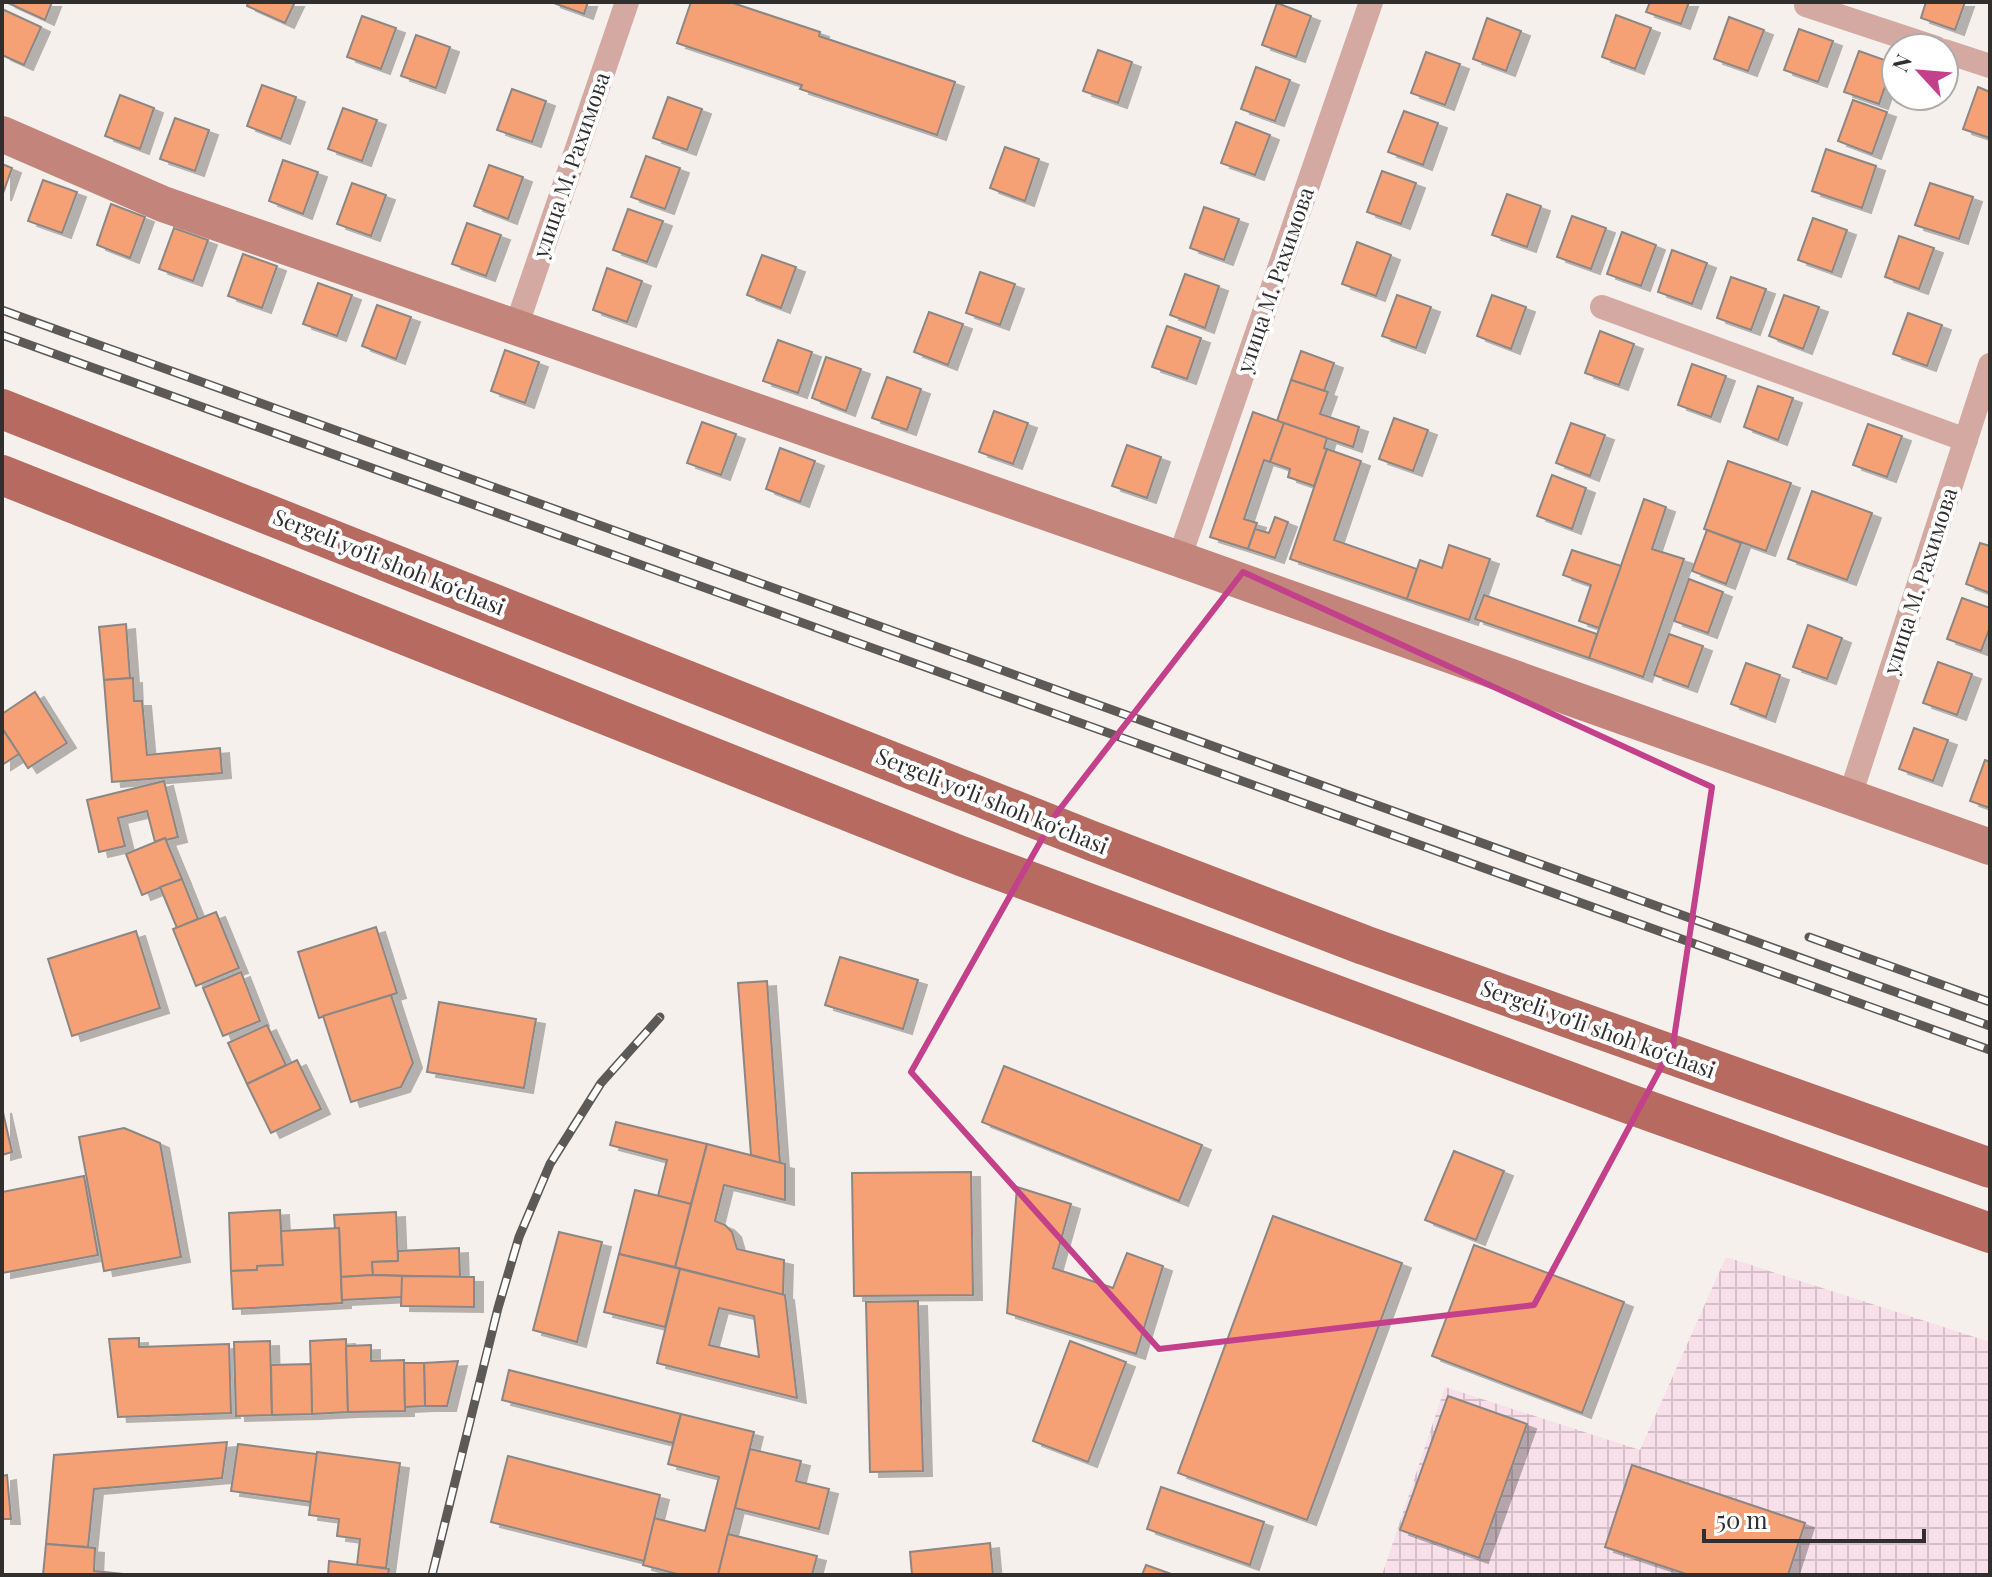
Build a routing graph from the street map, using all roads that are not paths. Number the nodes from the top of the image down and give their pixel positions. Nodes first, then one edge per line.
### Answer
1 (627, 2) edge
2 (1371, 2) edge
3 (1806, 5) dead end
4 (1888, 32) edge
5 (1960, 56) edge
6 (1990, 66) edge
7 (2, 134) edge
8 (1602, 307) dead end
9 (516, 327) junction
10 (1990, 365) edge
11 (2, 409) edge
12 (1966, 440) junction
13 (2, 475) edge
14 (1179, 559) junction
15 (1850, 796) junction
16 (1990, 847) edge
17 (1990, 1168) edge
18 (1990, 1233) edge

1 - 9 street, улица М. Рахимова
2 - 14 street, улица М. Рахимова
3 - 4 street
5 - 6 street
7 - 9 street
8 - 12 street
9 - 14 street
10 - 12 street, улица М. Рахимова
11 - 17 main road, Sergeli yo‘li shoh ko‘chasi
12 - 15 street, улица М. Рахимова
13 - 18 main road
14 - 15 street
15 - 16 street

